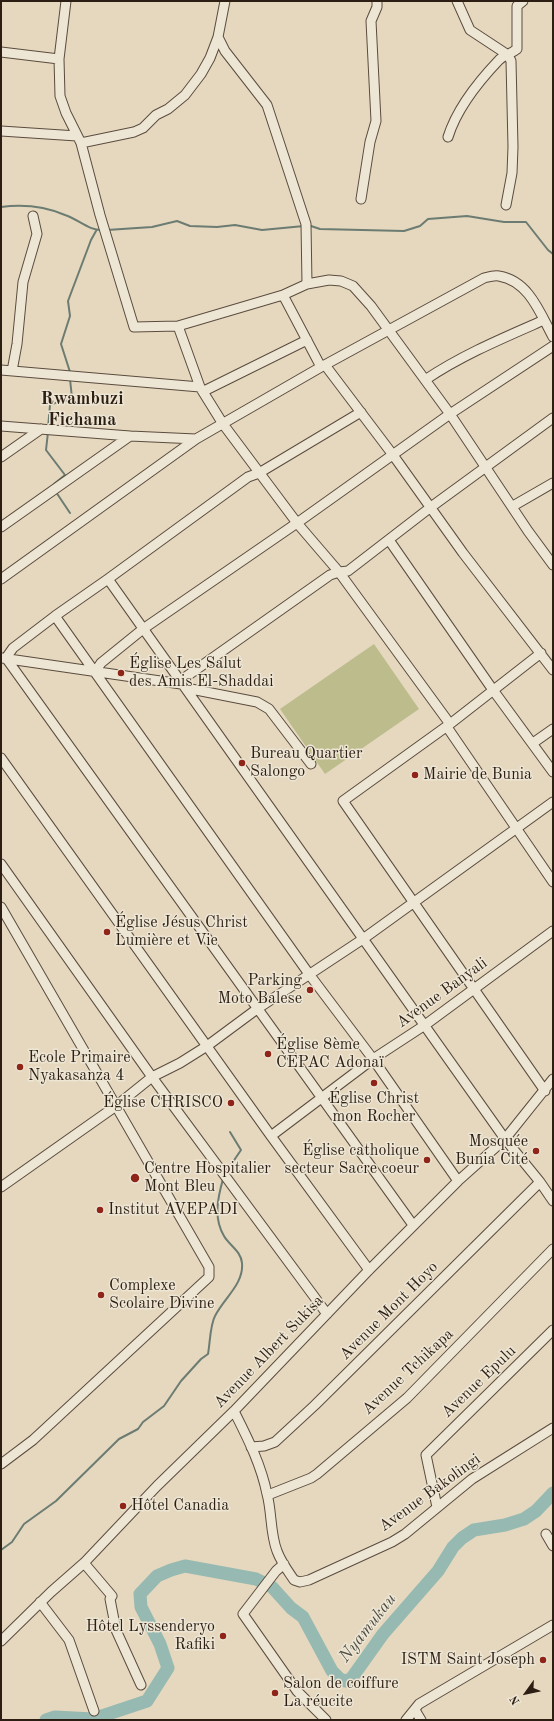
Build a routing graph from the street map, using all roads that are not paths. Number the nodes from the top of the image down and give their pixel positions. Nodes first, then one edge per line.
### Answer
1 (66, 1) edge
2 (225, 1) edge
3 (377, 1) edge
4 (457, 1) edge
5 (523, 1) edge
6 (218, 37) junction
7 (1, 52) edge
8 (508, 55) junction
9 (59, 59) junction
10 (1, 131) edge
11 (448, 137) dead end
12 (79, 140) junction
13 (361, 199) dead end
14 (506, 205) dead end
15 (33, 216) dead end
16 (307, 284) junction
17 (283, 295) junction
18 (544, 320) junction
19 (178, 326) junction
20 (389, 330) junction
21 (553, 336) edge
22 (307, 340) junction
23 (553, 346) edge
24 (323, 366) junction
25 (1, 370) edge
26 (12, 371) junction
27 (425, 380) junction
28 (202, 389) junction
29 (361, 412) junction
30 (450, 414) junction
31 (553, 418) edge
32 (223, 424) junction
33 (1, 426) edge
34 (45, 430) junction
35 (130, 436) junction
36 (196, 439) junction
37 (393, 455) junction
38 (1, 457) edge
39 (486, 467) junction
40 (259, 473) junction
41 (553, 483) edge
42 (513, 506) junction
43 (431, 508) junction
44 (297, 523) junction
45 (1, 528) edge
46 (389, 540) junction
47 (553, 565) edge
48 (339, 572) junction
49 (1, 579) edge
50 (108, 579) junction
51 (55, 616) junction
52 (143, 629) junction
53 (541, 654) junction
54 (3, 658) edge
55 (553, 670) edge
56 (95, 672) junction
57 (181, 684) junction
58 (493, 690) junction
59 (449, 725) junction
60 (553, 729) edge
61 (533, 743) junction
62 (1, 758) edge
63 (311, 764) dead end
64 (553, 772) edge
65 (553, 802) edge
66 (516, 828) junction
67 (1, 864) edge
68 (553, 882) edge
69 (414, 902) junction
70 (1, 907) edge
71 (553, 931) edge
72 (363, 939) junction
73 (310, 974) junction
74 (474, 988) junction
75 (258, 1009) junction
76 (425, 1025) junction
77 (207, 1046) junction
78 (373, 1059) junction
79 (152, 1077) junction
80 (553, 1080) edge
81 (545, 1091) junction
82 (323, 1097) junction
83 (116, 1106) junction
84 (271, 1136) junction
85 (505, 1139) junction
86 (458, 1181) junction
87 (540, 1182) junction
88 (1, 1187) edge
89 (553, 1201) edge
90 (414, 1225) junction
91 (553, 1249) edge
92 (369, 1270) junction
93 (327, 1314) junction
94 (553, 1330) edge
95 (234, 1411) junction
96 (553, 1428) edge
97 (251, 1447) junction
98 (1, 1464) edge
99 (268, 1495) junction
100 (437, 1507) junction
101 (546, 1534) dead end
102 (553, 1546) edge
103 (84, 1563) junction
104 (284, 1564) junction
105 (40, 1602) junction
106 (553, 1625) edge
107 (1, 1640) edge
108 (141, 1685) dead end
109 (415, 1710) junction
110 (94, 1711) dead end
111 (326, 1720) edge
112 (406, 1720) edge
113 (421, 1720) edge

1 - 9 street
2 - 6 street
3 - 13 street
4 - 8 street
5 - 8 street
6 - 12 street
6 - 16 street
7 - 9 street
8 - 11 street
8 - 14 street
9 - 12 street
10 - 12 street
12 - 19 street
15 - 26 street
16 - 17 street
16 - 20 street
17 - 19 street
17 - 22 street
18 - 20 street
18 - 21 street
18 - 27 street
19 - 28 street
20 - 24 street
20 - 27 street
22 - 24 street
22 - 28 street
23 - 30 street
24 - 29 street
24 - 32 street
25 - 26 street
26 - 28 street
27 - 30 street
28 - 32 street
29 - 37 street
29 - 40 street
30 - 37 street
30 - 39 street
31 - 39 street
32 - 36 street
32 - 40 street
33 - 34 street
34 - 35 street
34 - 38 street
35 - 36 street
35 - 45 street
36 - 49 street
37 - 43 street
37 - 44 street
39 - 42 street
39 - 43 street
40 - 44 street
40 - 50 street
41 - 42 street
42 - 47 street
43 - 46 street
43 - 53 street
44 - 48 street
44 - 52 street
46 - 48 street
46 - 58 street
48 - 57 street
48 - 59 street
50 - 51 street
50 - 52 street
51 - 54 street
51 - 56 street
52 - 56 street
52 - 57 street
53 - 55 street
53 - 58 street
54 - 56 street
54 - 75 street
56 - 57 street
56 - 73 street
57 - 63 street
57 - 72 street
58 - 59 street
58 - 61 street
59 - 66 street
59 - 69 street
60 - 61 street
61 - 64 street
62 - 77 street
65 - 66 street
66 - 68 street
66 - 69 street
67 - 79 street
69 - 72 street
69 - 74 street
70 - 83 street
71 - 74 street, Avenue Banyali
72 - 73 street
72 - 76 street
73 - 75 street
73 - 78 street
74 - 76 street, Avenue Banyali
74 - 81 street
75 - 77 street
75 - 82 street
76 - 78 street, Avenue Banyali
76 - 85 street
77 - 79 street
77 - 84 street
78 - 82 street, Avenue Banyali
78 - 86 street
79 - 83 street
79 - 93 street
80 - 81 street, Avenue Albert Sukisa
81 - 85 street, Avenue Albert Sukisa
82 - 84 street, Avenue Banyali
82 - 90 street
83 - 88 street
83 - 98 street
84 - 92 street
85 - 86 street, Avenue Albert Sukisa
85 - 87 street
86 - 90 street, Avenue Albert Sukisa
87 - 89 street
87 - 97 street, Avenue Mont Hoyo
90 - 92 street, Avenue Albert Sukisa
91 - 99 street, Avenue Tchikapa
92 - 93 street, Avenue Albert Sukisa
93 - 95 street, Avenue Albert Sukisa
94 - 100 street, Avenue Epulu
95 - 97 street
95 - 103 street, Avenue Albert Sukisa
96 - 100 street, Avenue Bakolingi
97 - 99 street
99 - 104 street
100 - 104 street, Avenue Bakolingi
101 - 102 street
103 - 105 street, Avenue Albert Sukisa
103 - 108 street
104 - 111 street
105 - 107 street, Avenue Albert Sukisa
105 - 110 street
106 - 109 street
109 - 112 street
109 - 113 street

